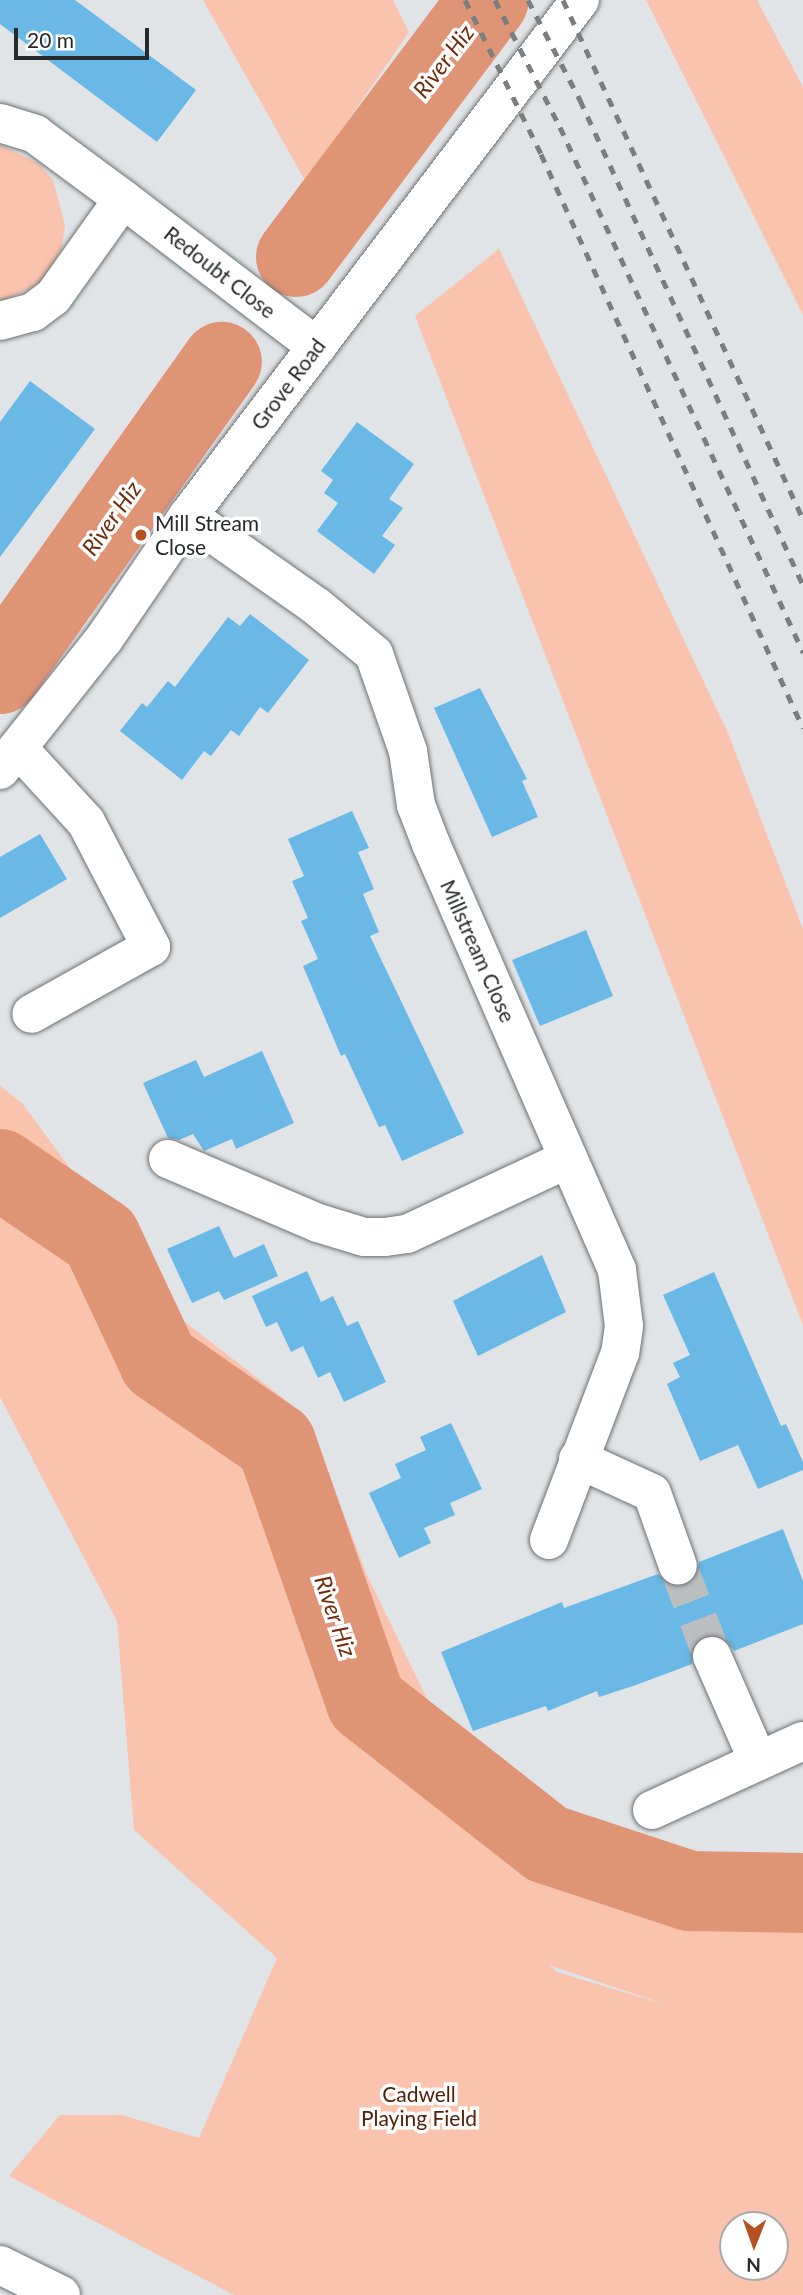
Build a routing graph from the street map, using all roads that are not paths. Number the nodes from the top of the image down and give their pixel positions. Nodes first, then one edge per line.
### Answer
1 (580, 0) edge
2 (0, 122) edge
3 (123, 199) junction
4 (0, 321) edge
5 (317, 346) junction
6 (188, 516) junction
7 (9, 759) edge
8 (31, 1014) dead end
9 (168, 1159) dead end
10 (568, 1159) junction
11 (578, 1459) junction
12 (549, 1539) dead end
13 (678, 1566) tunnel mouth
14 (712, 1656) tunnel mouth
15 (803, 1741) edge
16 (758, 1761) junction
17 (652, 1810) dead end
18 (0, 2265) edge
19 (61, 2295) edge

1 - 5 street, Grove Road
2 - 3 street, Redoubt Close
3 - 4 street
3 - 5 street, Redoubt Close
5 - 6 street, Grove Road
6 - 7 street, Grove Road
6 - 10 street, Millstream Close
7 - 8 street
9 - 10 street
10 - 11 street, Millstream Close
11 - 12 street, Millstream Close
11 - 13 street
14 - 16 street
15 - 16 street
16 - 17 street
18 - 19 street

